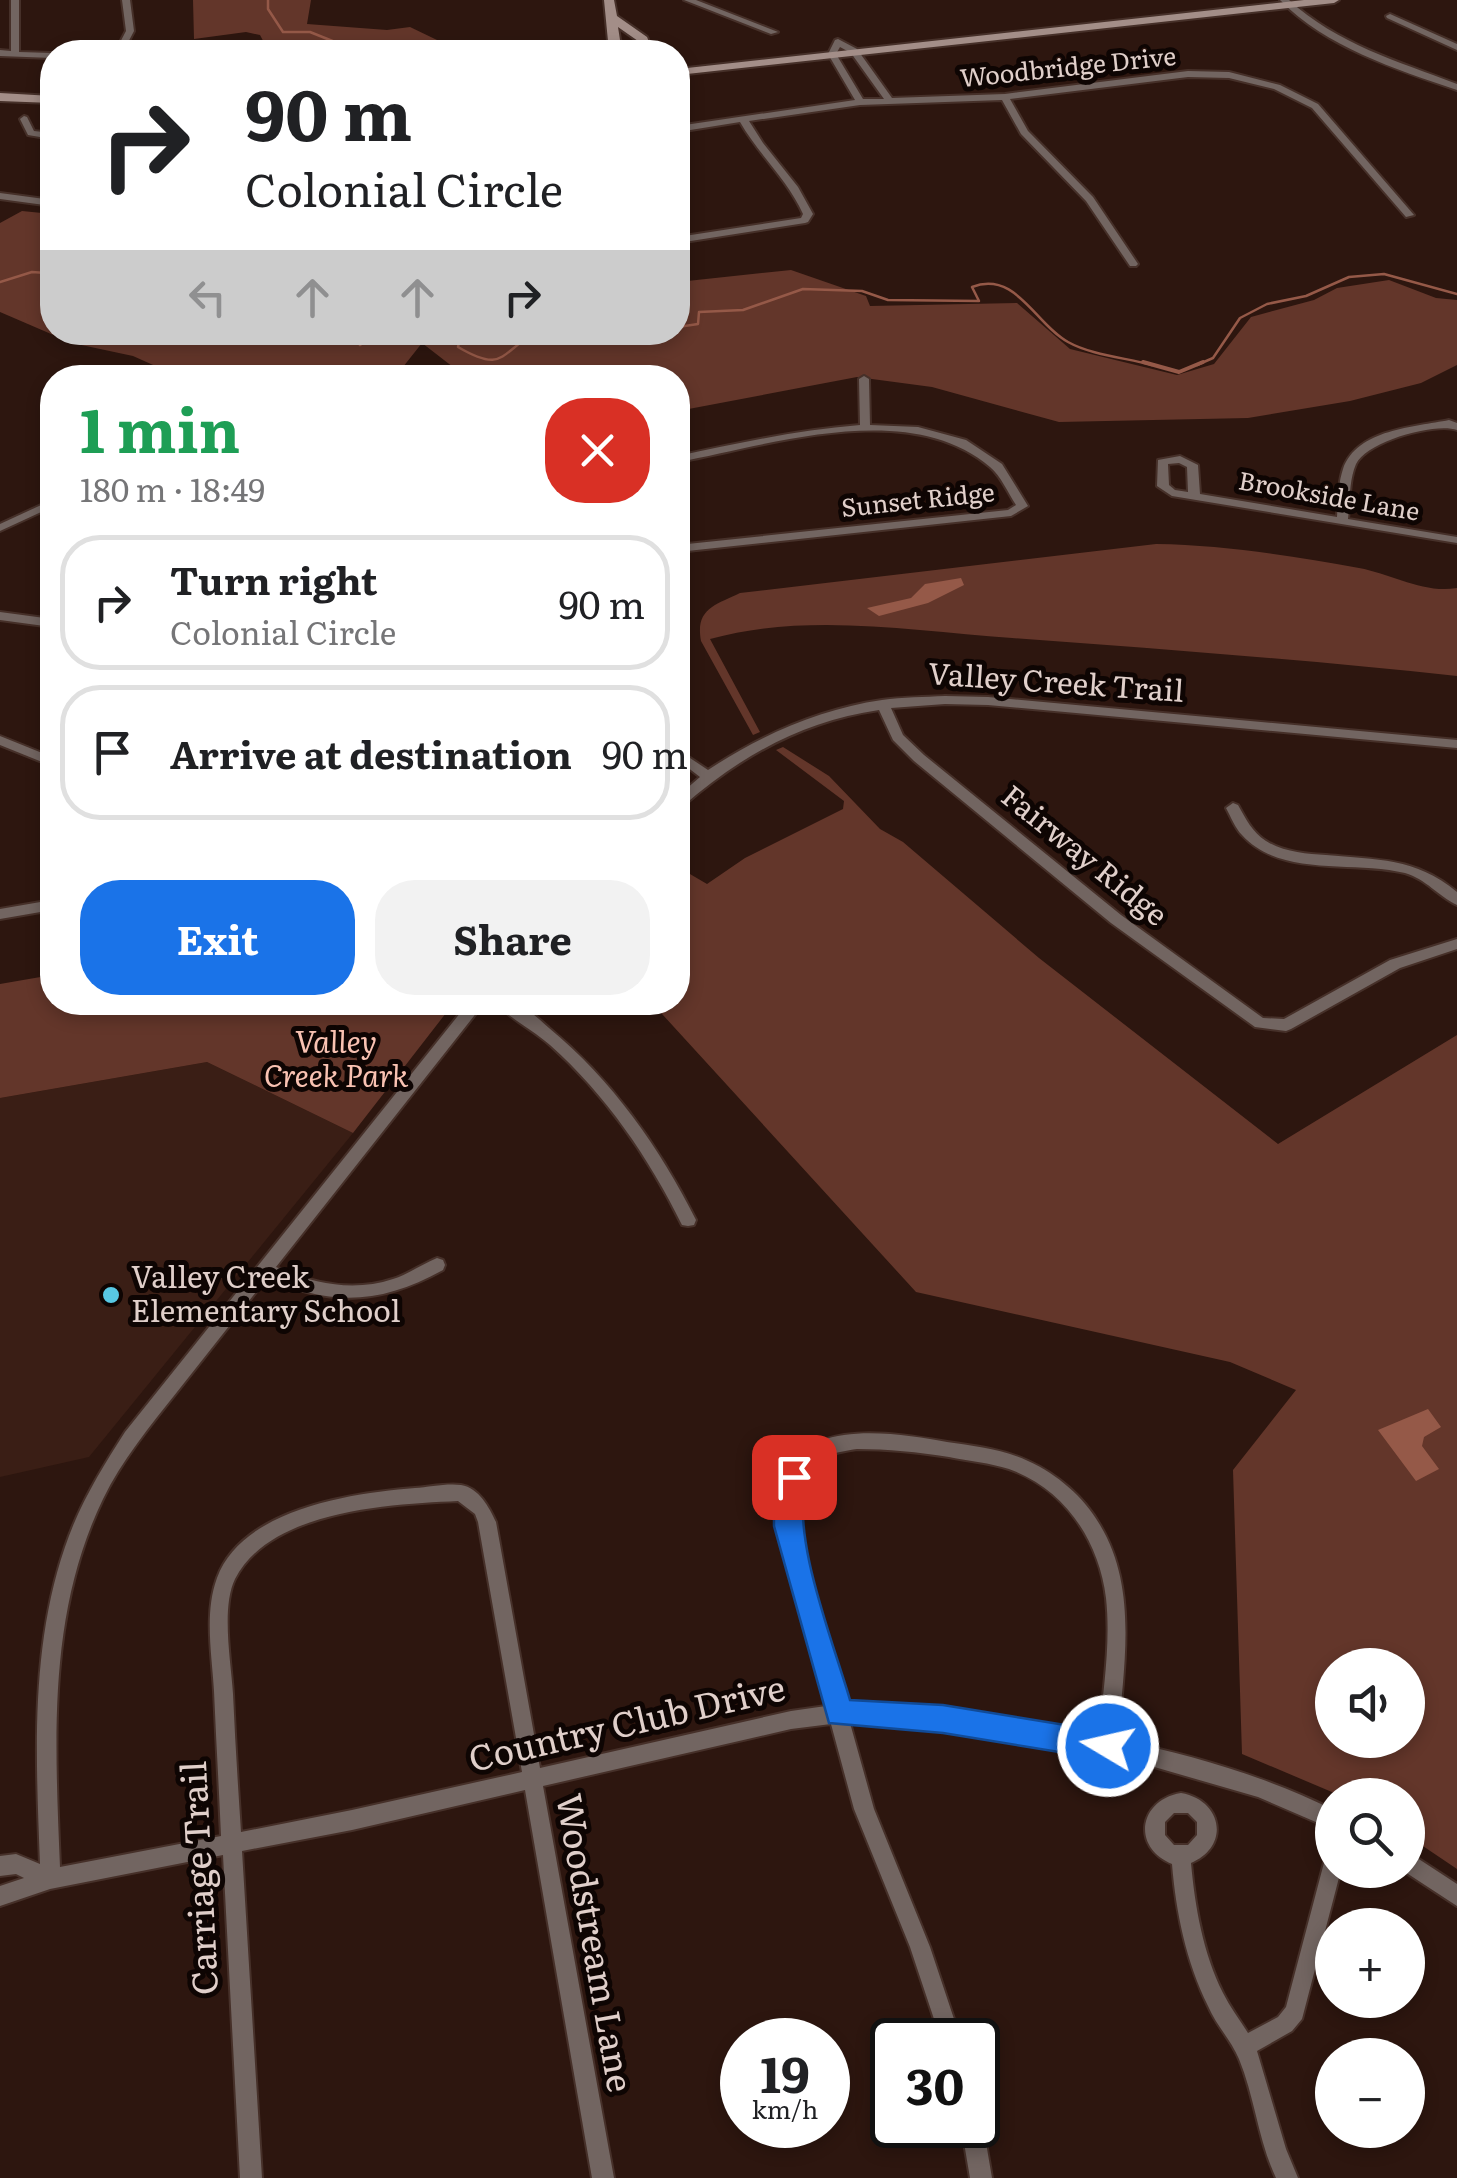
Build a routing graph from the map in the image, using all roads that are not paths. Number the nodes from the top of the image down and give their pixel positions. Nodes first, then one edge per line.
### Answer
1 (14, 0) edge
2 (126, 0) edge
3 (610, 0) edge
4 (688, 0) edge
5 (1229, 0) edge
6 (1334, 0) edge
7 (1286, 2) edge
8 (1390, 16) dead end
9 (614, 18) junction
10 (774, 32) dead end
11 (125, 40) edge
12 (614, 40) edge
13 (644, 40) edge
14 (1457, 47) edge
15 (835, 48) junction
16 (854, 52) junction
17 (0, 53) edge
18 (15, 54) junction
19 (40, 55) edge
20 (690, 58) edge
21 (690, 70) edge
22 (0, 85) edge
23 (40, 87) edge
24 (1457, 87) edge
25 (1005, 97) junction
26 (0, 98) edge
27 (40, 100) edge
28 (889, 100) junction
29 (860, 102) junction
30 (24, 119) dead end
31 (744, 121) junction
32 (690, 127) edge
33 (40, 134) edge
34 (0, 196) edge
35 (40, 201) edge
36 (1409, 215) dead end
37 (690, 238) edge
38 (1134, 264) dead end
39 (864, 379) dead end
40 (1454, 424) edge
41 (865, 428) junction
42 (690, 456) edge
43 (1194, 496) dead end
44 (40, 508) edge
45 (1342, 520) junction
46 (0, 528) edge
47 (1457, 540) edge
48 (690, 547) edge
49 (0, 616) edge
50 (40, 622) edge
51 (883, 704) junction
52 (0, 740) edge
53 (1457, 744) edge
54 (40, 757) edge
55 (690, 763) edge
56 (707, 776) junction
57 (690, 792) edge
58 (1233, 808) dead end
59 (1457, 900) edge
60 (40, 908) edge
61 (0, 914) edge
62 (1457, 944) edge
63 (468, 1015) edge
64 (522, 1015) edge
65 (688, 1220) dead end
66 (437, 1265) dead end
67 (263, 1269) junction
68 (228, 1574) joint
69 (839, 1714) junction
70 (1108, 1746) junction
71 (532, 1777) junction
72 (1315, 1812) edge
73 (230, 1844) junction
74 (1181, 1856) dead end
75 (0, 1866) edge
76 (1425, 1874) edge
77 (50, 1880) junction
78 (1326, 1888) edge
79 (0, 1896) edge
80 (1457, 1896) edge
81 (944, 2018) edge
82 (1244, 2046) junction
83 (976, 2148) edge
84 (251, 2178) edge
85 (603, 2178) edge
86 (981, 2178) edge
87 (1287, 2178) edge

1 - 18 street
2 - 11 street
3 - 9 main road
4 - 10 street
5 - 15 main road
6 - 7 main road
7 - 16 main road
7 - 24 street
8 - 14 street
9 - 12 main road
9 - 13 main road
15 - 16 main road
15 - 20 main road
15 - 21 main road
15 - 29 street
16 - 28 street
17 - 18 street
18 - 19 street
22 - 23 main road
25 - 28 street, Woodbridge Drive
25 - 36 street, Woodbridge Drive
25 - 38 street
26 - 27 main road
28 - 29 street, Woodbridge Drive
29 - 31 street, Woodbridge Drive
30 - 33 street
31 - 32 street, Woodbridge Drive
31 - 37 street
34 - 35 street
39 - 41 street
40 - 45 street
41 - 42 street, Sunset Ridge
41 - 48 street, Sunset Ridge
43 - 45 street, Brookside Lane
44 - 46 street
45 - 47 street, Brookside Lane
49 - 50 street
51 - 53 street, Valley Creek Trail
51 - 56 street, Valley Creek Trail
51 - 62 street, Fairway Ridge
52 - 54 street
55 - 56 street
56 - 57 street, Valley Creek Trail
58 - 59 street
60 - 61 street
63 - 67 street
64 - 65 street
66 - 67 street
67 - 77 street
68 - 71 street, Woodstream Lane
68 - 73 street, Carriage Trail
69 - 70 street, Country Club Drive
69 - 70 street
69 - 71 street, Country Club Drive
69 - 81 street
70 - 72 street, Country Club Drive
71 - 73 street, Country Club Drive
71 - 85 street, Woodstream Lane
73 - 77 street, Country Club Drive
73 - 84 street, Carriage Trail
74 - 82 street
75 - 77 street, Country Club Drive
76 - 80 street
77 - 79 street, Country Club Drive
78 - 82 street
82 - 87 street
83 - 86 street

